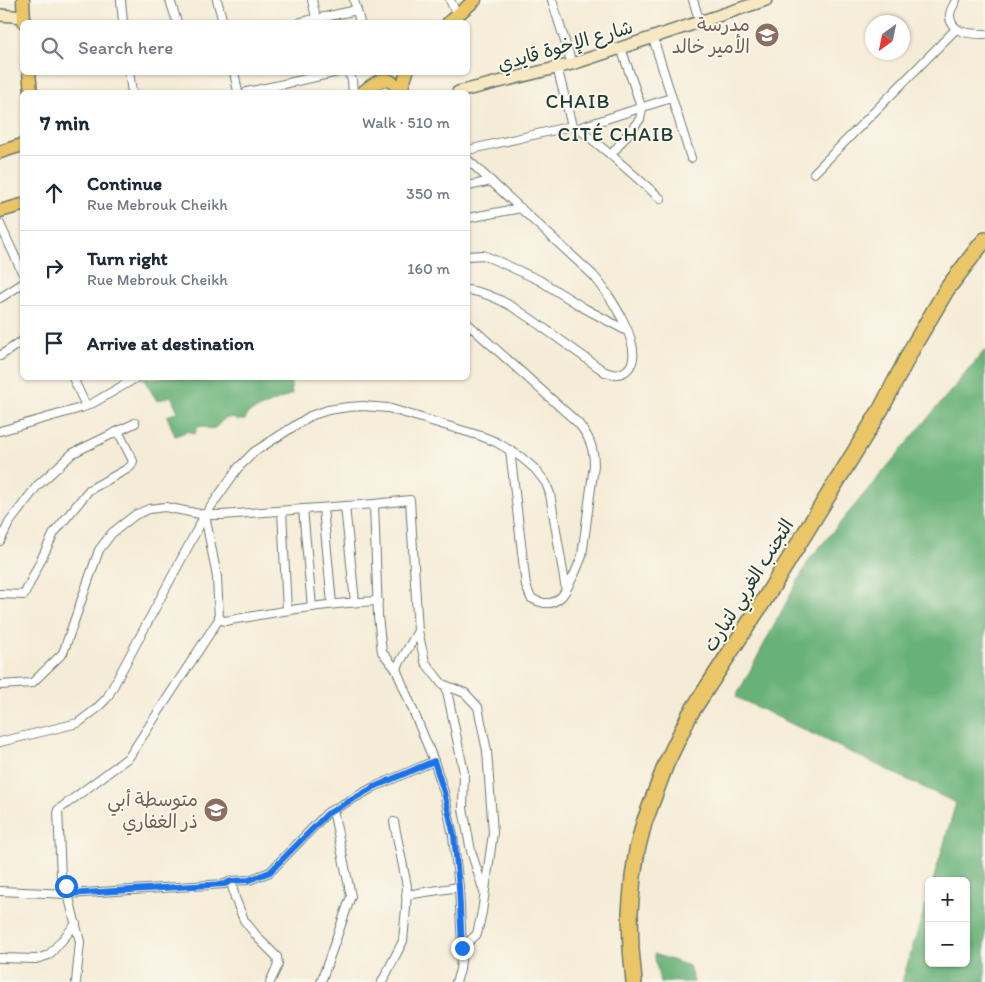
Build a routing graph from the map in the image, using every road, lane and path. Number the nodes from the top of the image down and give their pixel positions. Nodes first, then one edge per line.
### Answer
1 (23, 0) edge
2 (121, 0) edge
3 (170, 0) edge
4 (217, 0) edge
5 (312, 0) edge
6 (354, 0) edge
7 (450, 0) edge
8 (474, 0) edge
9 (552, 0) edge
10 (693, 0) edge
11 (766, 0) edge
12 (956, 0) edge
13 (357, 10) junction
14 (0, 15) edge
15 (453, 19) edge
16 (24, 20) edge
17 (123, 20) edge
18 (176, 20) edge
19 (222, 20) edge
20 (317, 20) edge
21 (321, 20) edge
22 (360, 20) edge
23 (700, 22) junction
24 (956, 29) junction
25 (985, 34) edge
26 (652, 38) junction
27 (621, 48) junction
28 (572, 64) junction
29 (557, 67) junction
30 (29, 75) edge
31 (129, 75) edge
32 (235, 75) edge
33 (320, 75) edge
34 (350, 75) edge
35 (406, 75) edge
36 (352, 80) junction
37 (373, 84) edge
38 (31, 90) edge
39 (132, 90) edge
40 (238, 90) edge
41 (255, 90) edge
42 (353, 90) edge
43 (397, 90) edge
44 (399, 90) edge
45 (466, 90) edge
46 (671, 98) junction
47 (642, 108) junction
48 (575, 127) junction
49 (20, 146) edge
50 (470, 150) edge
51 (0, 152) edge
52 (611, 155) junction
53 (692, 158) dead end
54 (470, 162) edge
55 (814, 172) dead end
56 (490, 181) junction
57 (470, 186) edge
58 (661, 200) dead end
59 (20, 206) edge
60 (521, 208) junction
61 (0, 211) edge
62 (470, 218) edge
63 (0, 219) edge
64 (0, 224) edge
65 (985, 240) edge
66 (470, 256) edge
67 (20, 268) edge
68 (20, 285) edge
69 (470, 290) edge
70 (0, 298) edge
71 (470, 326) edge
72 (628, 331) junction
73 (20, 342) edge
74 (0, 356) edge
75 (74, 380) edge
76 (133, 380) edge
77 (86, 406) junction
78 (135, 423) dead end
79 (0, 431) edge
80 (118, 432) junction
81 (510, 450) junction
82 (374, 504) junction
83 (345, 506) junction
84 (323, 508) junction
85 (303, 509) junction
86 (282, 511) junction
87 (205, 515) junction
88 (0, 541) edge
89 (566, 590) junction
90 (0, 594) edge
91 (378, 601) junction
92 (355, 602) junction
93 (332, 604) junction
94 (312, 607) junction
95 (287, 610) junction
96 (219, 619) junction
97 (418, 631) junction
98 (396, 669) junction
99 (0, 684) edge
100 (446, 686) junction
101 (0, 742) edge
102 (434, 761) junction
103 (333, 810) junction
104 (394, 822) dead end
105 (231, 881) junction
106 (459, 887) junction
107 (0, 891) edge
108 (68, 894) junction
109 (484, 894) junction
110 (406, 895) junction
111 (76, 924) junction
112 (462, 948) junction
113 (0, 958) edge
114 (76, 982) edge
115 (270, 982) edge
116 (322, 982) edge
117 (382, 982) edge
118 (456, 982) edge
119 (634, 982) edge

1 - 16 main road
2 - 17 street
3 - 18 street
4 - 19 street
5 - 20 street
6 - 13 street
7 - 15 street
8 - 15 main road
9 - 28 street
10 - 23 street
11 - 23 main road, شارع الإخوة قايدي
12 - 24 street
13 - 21 street
13 - 22 street
14 - 16 main road
23 - 26 main road, شارع الإخوة قايدي
24 - 25 street
24 - 55 street
26 - 27 main road, شارع الإخوة قايدي
26 - 46 street
27 - 28 main road, شارع الإخوة قايدي
27 - 47 street
28 - 29 main road, شارع الإخوة قايدي
29 - 45 main road, شارع الإخوة قايدي
29 - 48 street
30 - 38 main road
31 - 39 street
32 - 40 street
33 - 41 street
34 - 36 street
35 - 44 main road
36 - 37 street
36 - 42 street
37 - 43 main road
46 - 47 street
46 - 53 street
47 - 48 street
47 - 52 street
48 - 50 street
48 - 52 street
49 - 51 main road
52 - 58 street
54 - 56 street
56 - 57 street
56 - 60 street
59 - 61 main road
59 - 63 main road
60 - 62 street
60 - 72 street
64 - 67 street
65 - 119 highway, التجنب الغربي لتيارت
66 - 72 street
68 - 70 street
69 - 72 street
71 - 89 street
73 - 74 street
75 - 77 street
76 - 77 street
77 - 79 street
78 - 80 street
80 - 88 street
80 - 90 street
81 - 87 street
81 - 89 street
81 - 89 street
82 - 83 street
82 - 91 street
82 - 97 street
83 - 84 street
83 - 92 street
84 - 85 street
84 - 93 street
85 - 86 street
85 - 94 street
86 - 87 street
86 - 95 street
87 - 96 street
87 - 99 street
87 - 101 street
91 - 92 street
91 - 98 street
92 - 93 street
93 - 94 street
94 - 95 street
95 - 96 street
96 - 108 street
97 - 98 street
97 - 100 street
98 - 102 street
100 - 109 street
100 - 109 street
102 - 103 street
102 - 106 street
103 - 105 street
103 - 116 street
104 - 110 street
105 - 108 street
105 - 115 street
106 - 110 street
106 - 112 street
107 - 108 street
108 - 111 street
109 - 112 street
110 - 117 street
111 - 113 street
111 - 114 street
112 - 118 street

